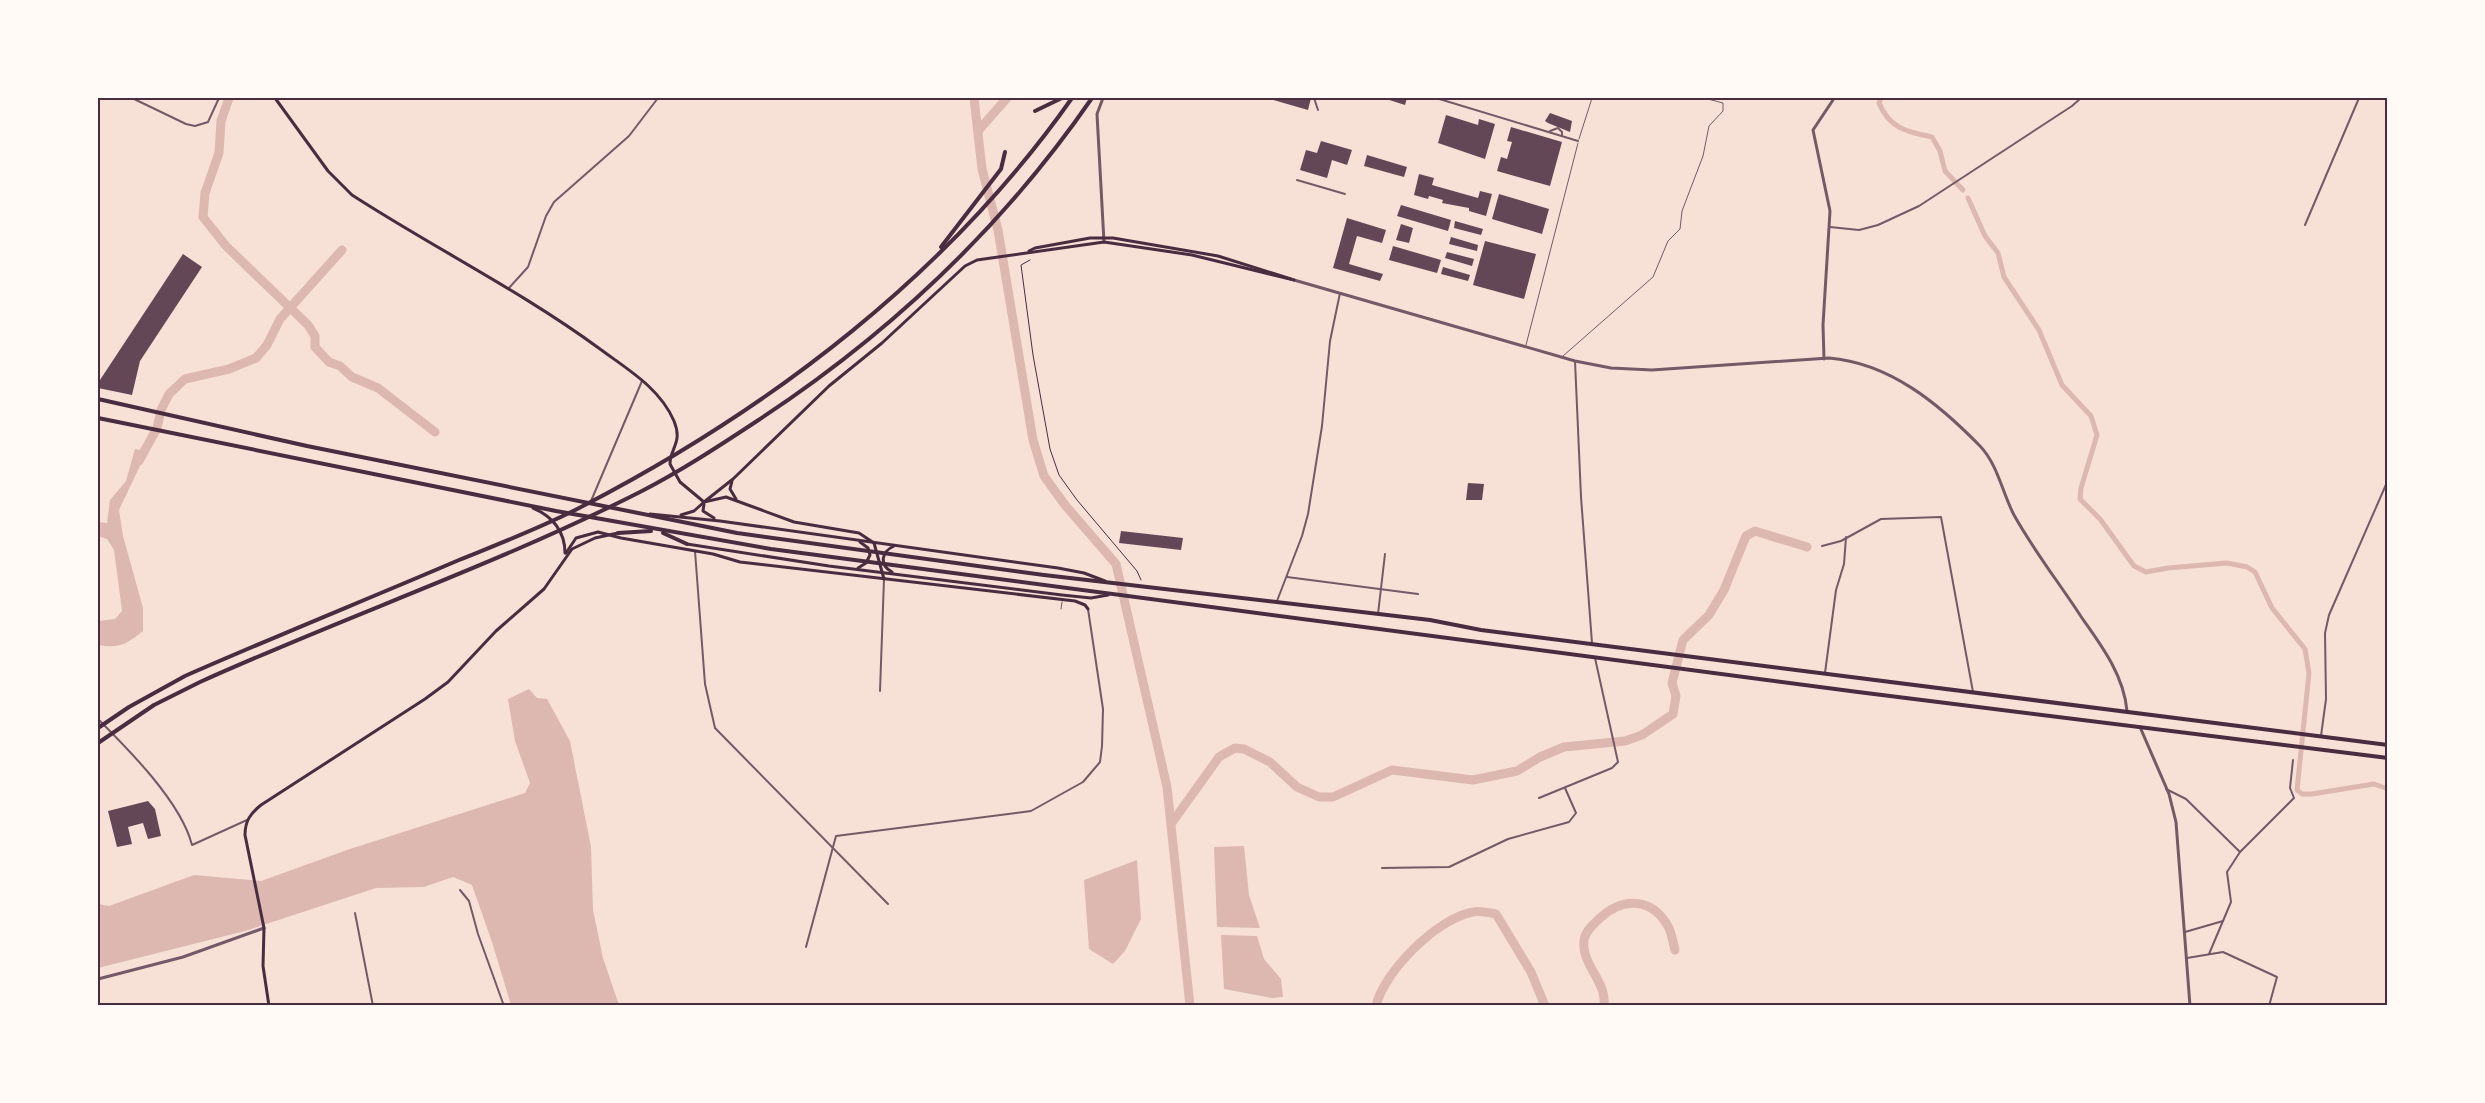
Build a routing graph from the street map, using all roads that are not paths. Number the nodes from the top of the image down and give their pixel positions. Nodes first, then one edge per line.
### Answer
1 (132, 98) edge
2 (219, 98) edge
3 (275, 98) edge
4 (658, 98) edge
5 (1062, 98) edge
6 (1072, 98) edge
7 (1092, 98) edge
8 (1103, 98) edge
9 (1314, 98) edge
10 (1436, 98) edge
11 (1592, 98) edge
12 (1704, 98) edge
13 (1832, 98) edge
14 (2081, 98) edge
15 (2359, 98) edge
16 (1318, 110) dead end
17 (1035, 111) dead end
18 (1550, 132) junction
19 (1562, 136) junction
20 (1578, 141) junction
21 (1005, 152) dead end
22 (1297, 180) dead end
23 (1346, 194) dead end
24 (2305, 225) dead end
25 (1830, 227) junction
26 (1104, 239) junction
27 (931, 260) junction
28 (1294, 280) joint
29 (508, 289) junction
30 (1340, 293) junction
31 (1526, 347) junction
32 (1562, 357) junction
33 (1824, 359) junction
34 (1575, 361) junction
35 (642, 381) junction
36 (98, 399) edge
37 (98, 418) edge
38 (733, 479) junction
39 (2388, 480) edge
40 (736, 499) junction
41 (704, 502) junction
42 (518, 503) junction
43 (590, 504) junction
44 (630, 513) junction
45 (676, 516) junction
46 (720, 521) junction
47 (657, 530) junction
48 (618, 533) joint
49 (609, 534) junction
50 (1846, 537) junction
51 (854, 540) junction
52 (874, 543) junction
53 (687, 544) joint
54 (896, 546) junction
55 (1822, 546) dead end
56 (695, 551) junction
57 (1385, 554) dead end
58 (562, 563) junction
59 (857, 569) junction
60 (882, 572) junction
61 (896, 574) junction
62 (1286, 577) junction
63 (884, 579) junction
64 (1105, 581) junction
65 (1381, 589) junction
66 (1108, 594) junction
67 (1418, 594) dead end
68 (1062, 597) junction
69 (1091, 598) junction
70 (1277, 601) junction
71 (1061, 609) dead end
72 (1088, 609) junction
73 (1378, 614) junction
74 (1592, 644) junction
75 (1595, 658) junction
76 (1825, 673) junction
77 (880, 691) dead end
78 (1973, 692) junction
79 (2127, 711) junction
80 (98, 719) edge
81 (2140, 727) junction
82 (98, 728) edge
83 (2321, 736) junction
84 (98, 743) edge
85 (2388, 745) edge
86 (2388, 758) edge
87 (2293, 760) dead end
88 (1564, 788) junction
89 (2166, 789) junction
90 (1539, 798) dead end
91 (248, 820) junction
92 (834, 846) junction
93 (2240, 852) junction
94 (1382, 867) dead end
95 (460, 890) dead end
96 (888, 904) dead end
97 (355, 913) dead end
98 (2223, 921) junction
99 (264, 928) junction
100 (2184, 932) junction
101 (806, 947) dead end
102 (2209, 954) junction
103 (2186, 958) junction
104 (98, 979) edge
105 (269, 1005) edge
106 (373, 1005) edge
107 (504, 1005) edge
108 (2190, 1005) edge
109 (2269, 1005) edge

1 - 2 street
3 - 29 main road
4 - 29 street
5 - 17 highway
6 - 27 highway
7 - 84 highway
8 - 26 street
9 - 16 street
10 - 18 street
11 - 20 lane
12 - 32 lane
13 - 25 street
14 - 25 street
15 - 24 street
18 - 19 street
18 - 19 street
19 - 20 street
20 - 31 lane
21 - 27 highway
22 - 23 street
25 - 33 street
26 - 28 main road
26 - 38 main road
27 - 82 highway
28 - 30 street
29 - 35 main road
30 - 31 street
30 - 62 street
31 - 32 street
32 - 34 street
33 - 34 street
33 - 79 street
34 - 74 street
35 - 41 main road
35 - 43 street
36 - 43 highway
37 - 42 highway
38 - 40 main road
38 - 41 main road
39 - 83 street
40 - 41 main road
40 - 52 main road
41 - 45 main road
41 - 46 main road
42 - 47 highway
42 - 58 main road
43 - 44 highway
44 - 45 main road
44 - 64 highway
45 - 46 main road
46 - 51 main road
47 - 48 highway
47 - 53 highway
47 - 66 highway
48 - 49 main road
49 - 56 main road
49 - 58 main road
49 - 58 main road
50 - 55 street
50 - 76 street
50 - 78 street
51 - 52 main road
51 - 59 main road
52 - 54 main road
52 - 60 main road
53 - 59 main road
54 - 61 main road
54 - 64 main road
56 - 63 main road
56 - 92 street
57 - 65 street
58 - 91 main road
59 - 60 main road
60 - 61 main road
60 - 63 main road
61 - 68 main road
62 - 65 street
62 - 70 street
63 - 68 main road
63 - 77 street
64 - 70 highway
65 - 67 street
65 - 73 street
66 - 69 main road
66 - 75 highway
68 - 69 main road
68 - 71 lane
68 - 72 main road
69 - 72 main road
70 - 73 highway
72 - 92 street
73 - 74 highway
74 - 76 highway
75 - 81 highway
75 - 88 street
76 - 78 highway
78 - 79 highway
79 - 83 highway
80 - 91 street
81 - 86 highway
81 - 89 street
83 - 85 highway
87 - 93 street
88 - 90 street
88 - 94 street
89 - 93 street
89 - 100 street
91 - 99 main road
92 - 96 street
92 - 101 street
93 - 98 street
95 - 107 street
97 - 106 street
98 - 100 street
98 - 102 street
99 - 104 street
99 - 105 main road
100 - 103 street
102 - 103 street
102 - 109 street
103 - 108 street

